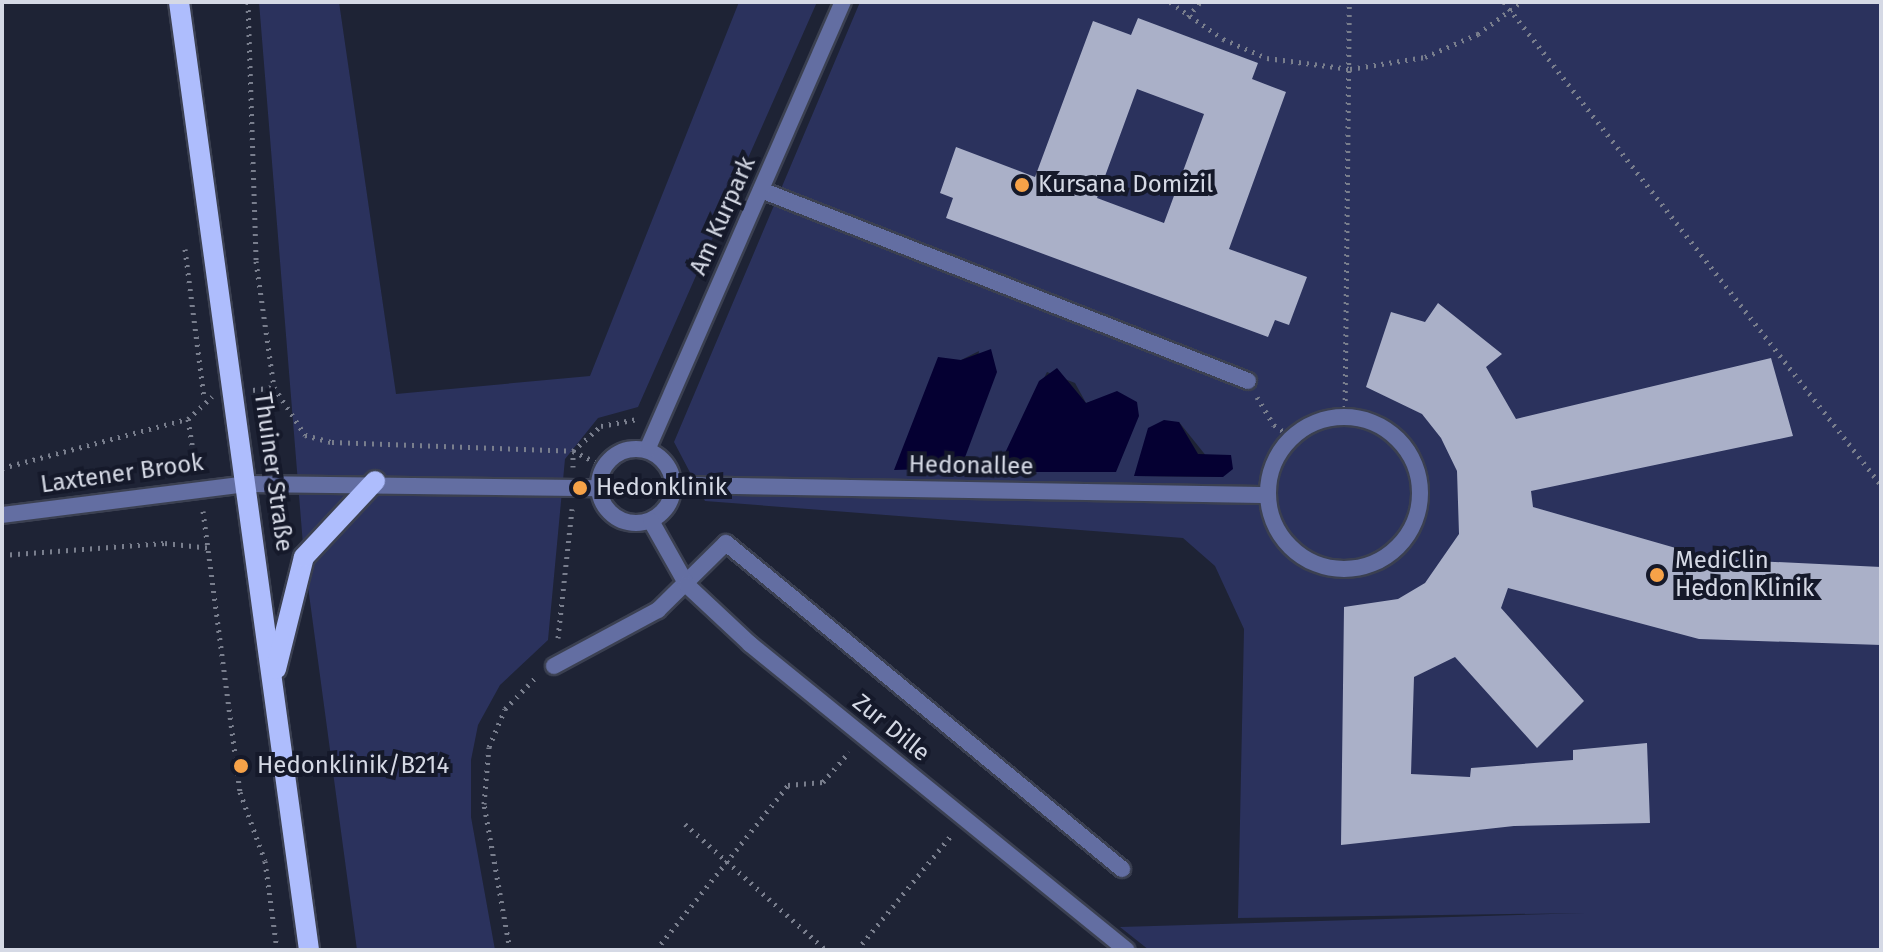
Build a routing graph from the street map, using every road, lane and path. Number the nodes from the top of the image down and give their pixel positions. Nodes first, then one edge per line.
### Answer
1 (179, 2) edge
2 (248, 2) edge
3 (843, 2) edge
4 (1170, 2) edge
5 (1200, 2) edge
6 (1349, 2) edge
7 (1504, 2) edge
8 (1521, 2) edge
9 (1511, 11) junction
10 (1188, 18) junction
11 (1350, 69) junction
12 (761, 190) junction
13 (1248, 381) joint
14 (274, 387) junction
15 (236, 393) junction
16 (1345, 416) junction
17 (188, 419) dead end
18 (1292, 437) junction
19 (647, 450) junction
20 (573, 451) junction
21 (604, 466) junction
22 (2, 468) edge
23 (375, 481) junction
24 (248, 484) junction
25 (674, 485) junction
26 (1881, 485) edge
27 (571, 488) junction
28 (598, 488) junction
29 (1267, 495) junction
30 (2, 515) edge
31 (651, 521) junction
32 (2, 555) edge
33 (687, 585) junction
34 (554, 666) junction
35 (274, 677) junction
36 (862, 735) junction
37 (965, 818) junction
38 (685, 824) dead end
39 (728, 860) junction
40 (1122, 869) dead end
41 (277, 950) edge
42 (309, 950) edge
43 (510, 950) edge
44 (656, 950) edge
45 (826, 950) edge
46 (857, 950) edge
47 (1126, 950) edge

1 - 15 main road, Thuiner Straße
2 - 14 path
3 - 12 street, Am Kurpark
4 - 10 path
5 - 10 path
6 - 11 path
7 - 9 path
8 - 9 path
9 - 11 path
9 - 26 path
10 - 11 path
11 - 16 path
12 - 13 street
12 - 19 street, Am Kurpark
13 - 18 path
14 - 15 path
14 - 20 path
15 - 24 main road, Thuiner Straße
16 - 18 street
16 - 29 street
17 - 22 path
18 - 29 street
19 - 21 street
19 - 25 street
20 - 21 path
20 - 27 path
21 - 28 street
23 - 24 street
23 - 27 street
23 - 35 main road
24 - 30 street, Laxtener Brook
24 - 35 main road, Thuiner Straße
25 - 29 street, Hedonallee
25 - 31 street
27 - 28 street
27 - 34 path
28 - 31 street
31 - 33 street, Zur Dille
32 - 41 path
33 - 34 street
33 - 36 street, Zur Dille
33 - 40 street
34 - 43 path
35 - 42 main road, Thuiner Straße
36 - 37 street, Zur Dille
36 - 39 path
37 - 46 path
37 - 47 street, Zur Dille
38 - 39 path
39 - 44 path
39 - 45 path

